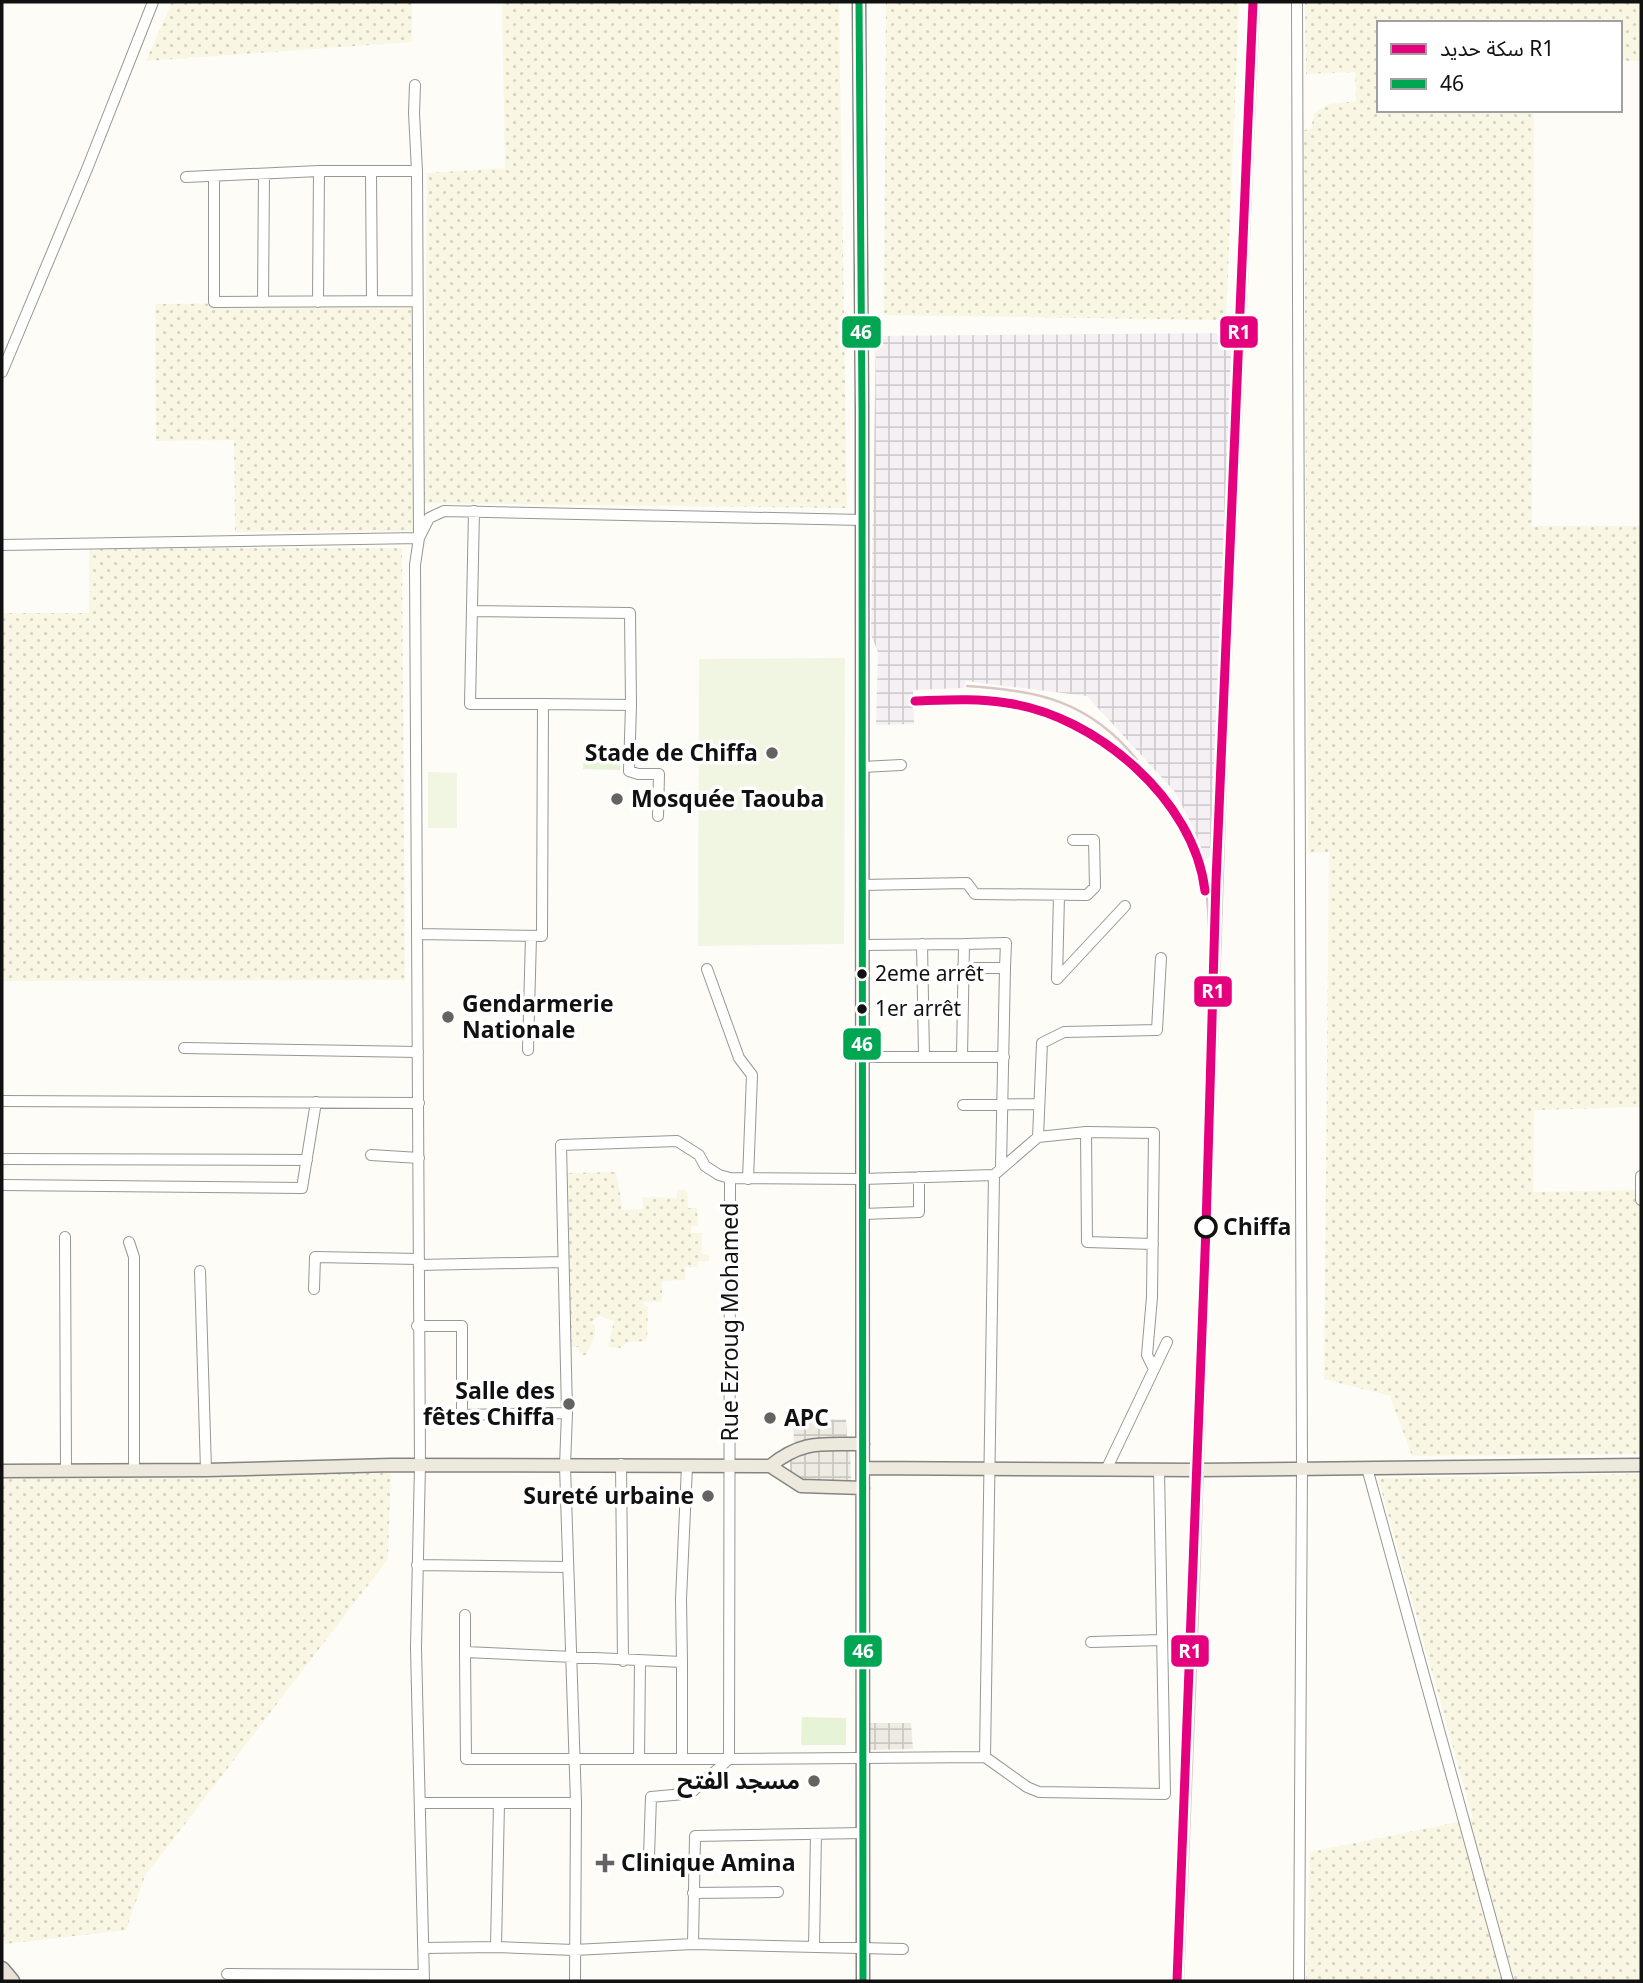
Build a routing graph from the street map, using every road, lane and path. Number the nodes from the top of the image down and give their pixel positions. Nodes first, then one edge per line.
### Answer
1 (153, 2) edge
2 (859, 2) edge
3 (1297, 2) edge
4 (415, 85) dead end
5 (371, 171) junction
6 (417, 171) junction
7 (318, 172) junction
8 (264, 174) junction
9 (186, 177) dead end
10 (214, 177) junction
11 (372, 301) junction
12 (417, 301) junction
13 (263, 302) junction
14 (318, 302) junction
15 (2, 372) edge
16 (474, 511) junction
17 (862, 520) junction
18 (419, 538) junction
19 (2, 545) edge
20 (472, 611) junction
21 (544, 704) junction
22 (631, 705) junction
23 (901, 765) dead end
24 (862, 767) junction
25 (658, 816) dead end
26 (1073, 840) dead end
27 (862, 885) junction
28 (1059, 894) junction
29 (1125, 906) dead end
30 (417, 934) junction
31 (531, 936) junction
32 (922, 944) junction
33 (964, 944) junction
34 (862, 945) junction
35 (1161, 958) dead end
36 (962, 968) junction
37 (1005, 968) junction
38 (707, 969) dead end
39 (184, 1048) dead end
40 (528, 1050) dead end
41 (418, 1052) junction
42 (924, 1056) junction
43 (862, 1057) junction
44 (962, 1057) junction
45 (1004, 1057) junction
46 (2, 1101) edge
47 (316, 1102) junction
48 (419, 1102) junction
49 (1039, 1104) junction
50 (963, 1105) dead end
51 (1003, 1105) junction
52 (1086, 1132) junction
53 (1038, 1137) junction
54 (371, 1155) dead end
55 (419, 1158) junction
56 (2, 1159) edge
57 (307, 1160) junction
58 (998, 1171) junction
59 (1641, 1176) edge
60 (919, 1177) junction
61 (730, 1178) junction
62 (748, 1179) junction
63 (862, 1179) junction
64 (2, 1185) edge
65 (1641, 1200) edge
66 (862, 1214) junction
67 (65, 1237) dead end
68 (129, 1242) dead end
69 (1153, 1244) junction
70 (419, 1262) junction
71 (563, 1262) junction
72 (200, 1271) dead end
73 (314, 1289) dead end
74 (417, 1325) junction
75 (1167, 1342) dead end
76 (1154, 1369) junction
77 (567, 1413) junction
78 (863, 1444) junction
79 (621, 1464) junction
80 (419, 1465) junction
81 (1641, 1465) edge
82 (565, 1466) junction
83 (687, 1466) junction
84 (770, 1466) junction
85 (730, 1467) junction
86 (863, 1468) junction
87 (988, 1468) junction
88 (1302, 1468) junction
89 (1367, 1468) junction
90 (206, 1470) junction
91 (1106, 1470) junction
92 (1159, 1470) junction
93 (2, 1471) edge
94 (66, 1471) junction
95 (134, 1471) junction
96 (863, 1488) junction
97 (417, 1565) junction
98 (568, 1567) junction
99 (465, 1615) dead end
100 (1162, 1640) junction
101 (1091, 1642) dead end
102 (465, 1652) junction
103 (572, 1658) junction
104 (623, 1661) junction
105 (640, 1661) junction
106 (682, 1662) junction
107 (863, 1757) junction
108 (985, 1757) junction
109 (575, 1758) junction
110 (682, 1758) junction
111 (639, 1759) junction
112 (729, 1759) junction
113 (420, 1803) junction
114 (499, 1803) junction
115 (576, 1803) junction
116 (863, 1833) junction
117 (816, 1834) junction
118 (649, 1856) dead end
119 (778, 1892) dead end
120 (693, 1893) junction
121 (693, 1944) junction
122 (496, 1947) junction
123 (814, 1947) junction
124 (863, 1947) junction
125 (424, 1948) junction
126 (902, 1949) dead end
127 (574, 1950) junction
128 (2, 1969) edge
129 (227, 1974) dead end
130 (424, 1978) edge
131 (12, 1981) edge
132 (575, 1981) edge
133 (863, 1981) edge
134 (1299, 1981) edge
135 (1508, 1981) edge

1 - 15 street
2 - 17 main road
3 - 88 street
4 - 6 street
5 - 6 street
5 - 7 street
5 - 11 street
6 - 12 street
7 - 8 street
7 - 14 street
8 - 10 street
8 - 13 street
9 - 10 street
10 - 13 street
11 - 12 street
11 - 14 street
12 - 18 street
13 - 14 street
16 - 17 street
16 - 18 street
16 - 20 street
17 - 24 main road
18 - 19 street
18 - 30 street
20 - 21 street
20 - 22 street
21 - 22 street
21 - 31 street
22 - 25 street
23 - 24 street
24 - 27 main road
26 - 28 street
27 - 28 street
27 - 34 main road
28 - 29 street
30 - 31 street
30 - 41 street
31 - 40 street
32 - 33 street
32 - 34 street
32 - 42 street
33 - 36 street
33 - 37 street
34 - 43 main road
35 - 49 street
36 - 37 street
36 - 44 street
37 - 45 street
38 - 62 street
39 - 41 street
41 - 48 street
42 - 43 street
42 - 44 street
43 - 63 main road
44 - 45 street
45 - 51 street
46 - 47 street
47 - 48 street
47 - 57 street
48 - 55 street
49 - 51 street
49 - 53 street
50 - 51 street
51 - 58 street
52 - 53 street
52 - 69 street
52 - 69 street
53 - 58 street
54 - 55 street
55 - 70 street
56 - 57 street
57 - 64 street
58 - 60 street
58 - 87 street
59 - 65 street
60 - 63 street
60 - 66 street
61 - 62 street
61 - 71 street
61 - 85 street, Rue Ezroug Mohamed
62 - 63 street
63 - 66 main road
66 - 78 main road
67 - 94 street
68 - 95 street
69 - 76 street
70 - 71 street
70 - 73 street
70 - 74 street
71 - 77 street
72 - 90 street
74 - 77 street
74 - 80 street
75 - 76 street
76 - 91 street
77 - 82 street
78 - 84 main road
78 - 86 main road
79 - 82 main road
79 - 83 main road
79 - 104 street
80 - 82 main road
80 - 90 main road
80 - 97 street
81 - 89 main road
82 - 98 street
83 - 85 main road
83 - 106 street
84 - 85 main road
84 - 96 main road
85 - 112 street, Rue Ezroug Mohamed
86 - 87 main road
86 - 96 main road
87 - 91 main road
87 - 108 street
88 - 89 main road
88 - 92 main road
88 - 134 street
89 - 135 street
90 - 95 main road
91 - 92 main road
92 - 100 street
93 - 94 main road
94 - 95 main road
96 - 107 main road
97 - 98 street
97 - 113 street
98 - 103 street
99 - 102 street
100 - 101 street
100 - 108 street
102 - 103 street
102 - 109 street
103 - 104 street
103 - 109 street
104 - 105 street
105 - 106 street
105 - 111 street
106 - 110 street
107 - 108 street
107 - 112 street
107 - 116 main road
109 - 111 street
109 - 115 street
110 - 111 street
110 - 112 street
112 - 118 street
113 - 114 street
113 - 125 street
114 - 115 street
114 - 122 street
115 - 127 street
116 - 117 street
116 - 124 main road
117 - 120 street
117 - 123 street
119 - 120 street
120 - 121 street
121 - 123 street
121 - 127 street
122 - 125 street
122 - 127 street
123 - 124 street
124 - 126 street
124 - 133 main road
125 - 130 street
127 - 132 street
128 - 131 highway
129 - 130 street

